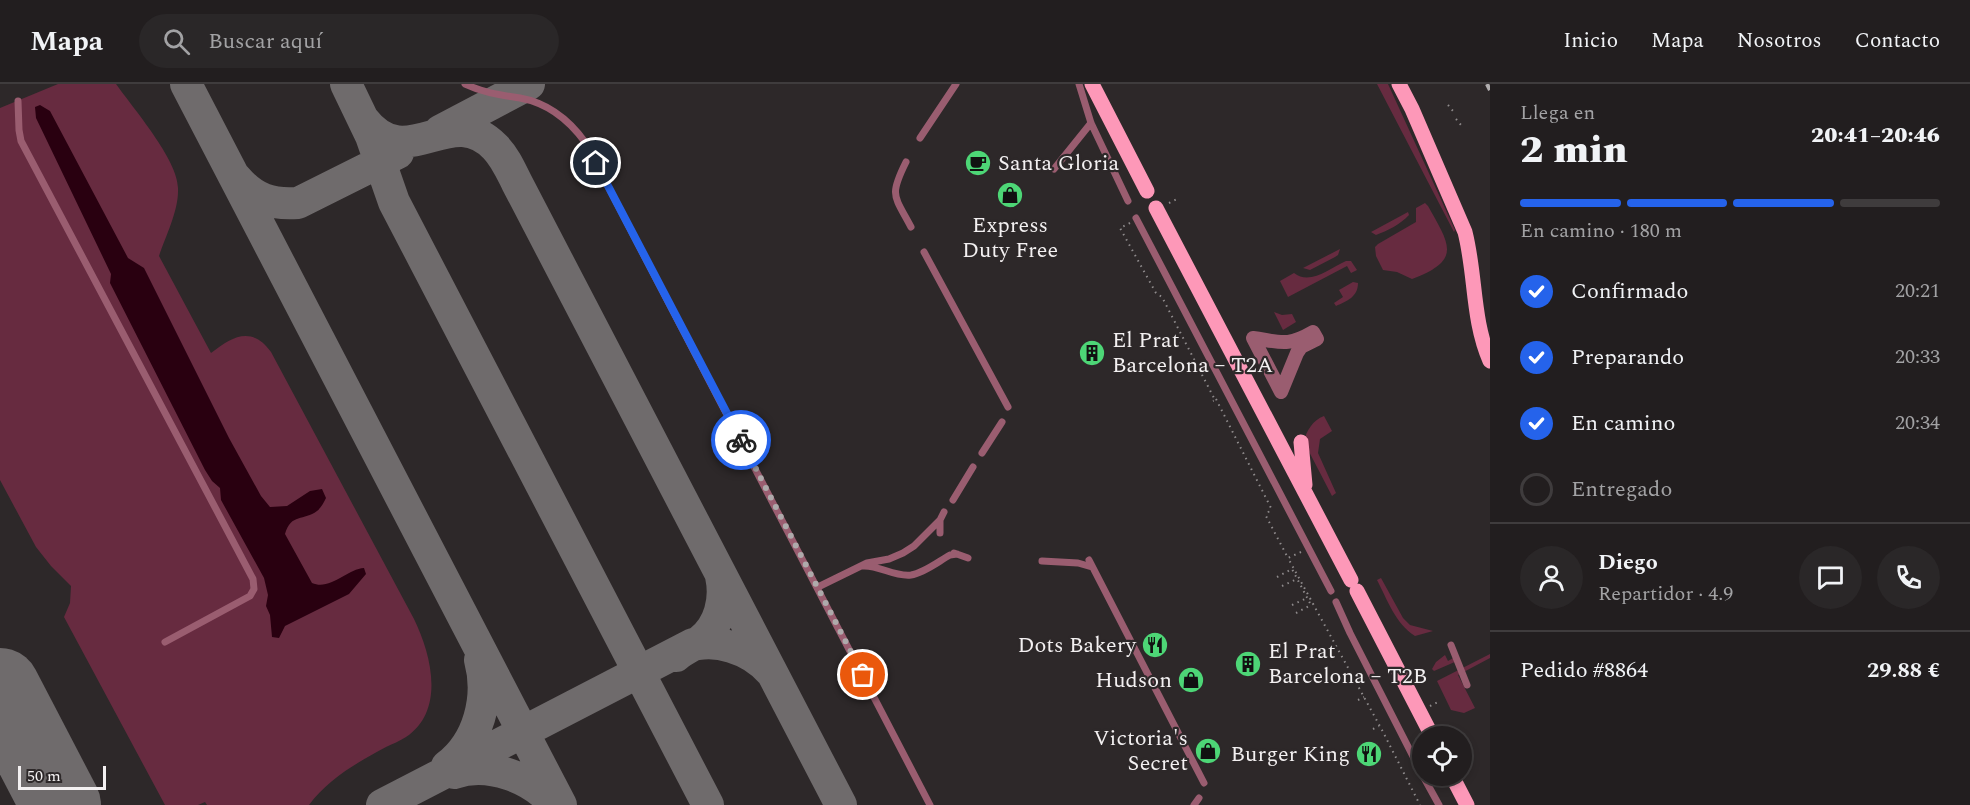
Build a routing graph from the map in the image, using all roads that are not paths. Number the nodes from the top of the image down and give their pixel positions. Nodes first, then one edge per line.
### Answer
1 (465, 84) edge
2 (956, 84) edge
3 (1079, 84) edge
4 (1092, 84) edge
5 (1399, 84) edge
6 (18, 101) dead end
7 (1091, 123) junction
8 (920, 138) dead end
9 (906, 162) dead end
10 (1054, 169) dead end
11 (1148, 191) dead end
12 (1128, 201) dead end
13 (1156, 207) dead end
14 (1136, 218) dead end
15 (911, 228) dead end
16 (924, 252) dead end
17 (1253, 338) joint
18 (1490, 361) edge
19 (1006, 405) dead end
20 (1002, 422) dead end
21 (1301, 442) dead end
22 (982, 453) dead end
23 (973, 467) dead end
24 (1305, 491) junction
25 (953, 500) dead end
26 (944, 512) dead end
27 (940, 520) junction
28 (940, 533) dead end
29 (968, 558) dead end
30 (1042, 561) dead end
31 (857, 567) junction
32 (818, 587) junction
33 (1331, 591) dead end
34 (1336, 602) dead end
35 (165, 642) dead end
36 (1451, 645) dead end
37 (1467, 685) dead end
38 (1426, 726) edge
39 (1412, 755) edge
40 (1202, 783) dead end
41 (1428, 786) edge
42 (1457, 786) edge
43 (1199, 798) dead end
44 (930, 805) edge
45 (1194, 805) edge
46 (1439, 805) edge
47 (1467, 805) edge

1 - 32 lane
2 - 8 lane
3 - 7 lane
4 - 11 main road
5 - 18 main road
6 - 35 lane
7 - 10 lane
7 - 12 lane
9 - 15 lane
13 - 24 main road
14 - 33 lane
16 - 19 lane
17 - 17 street
20 - 22 lane
21 - 24 main road
23 - 25 lane
24 - 38 main road
26 - 27 lane
27 - 28 lane
27 - 31 lane
29 - 31 lane
30 - 40 lane
31 - 32 lane
32 - 44 lane
34 - 39 lane
36 - 37 lane
41 - 46 lane
42 - 47 main road
43 - 45 lane

